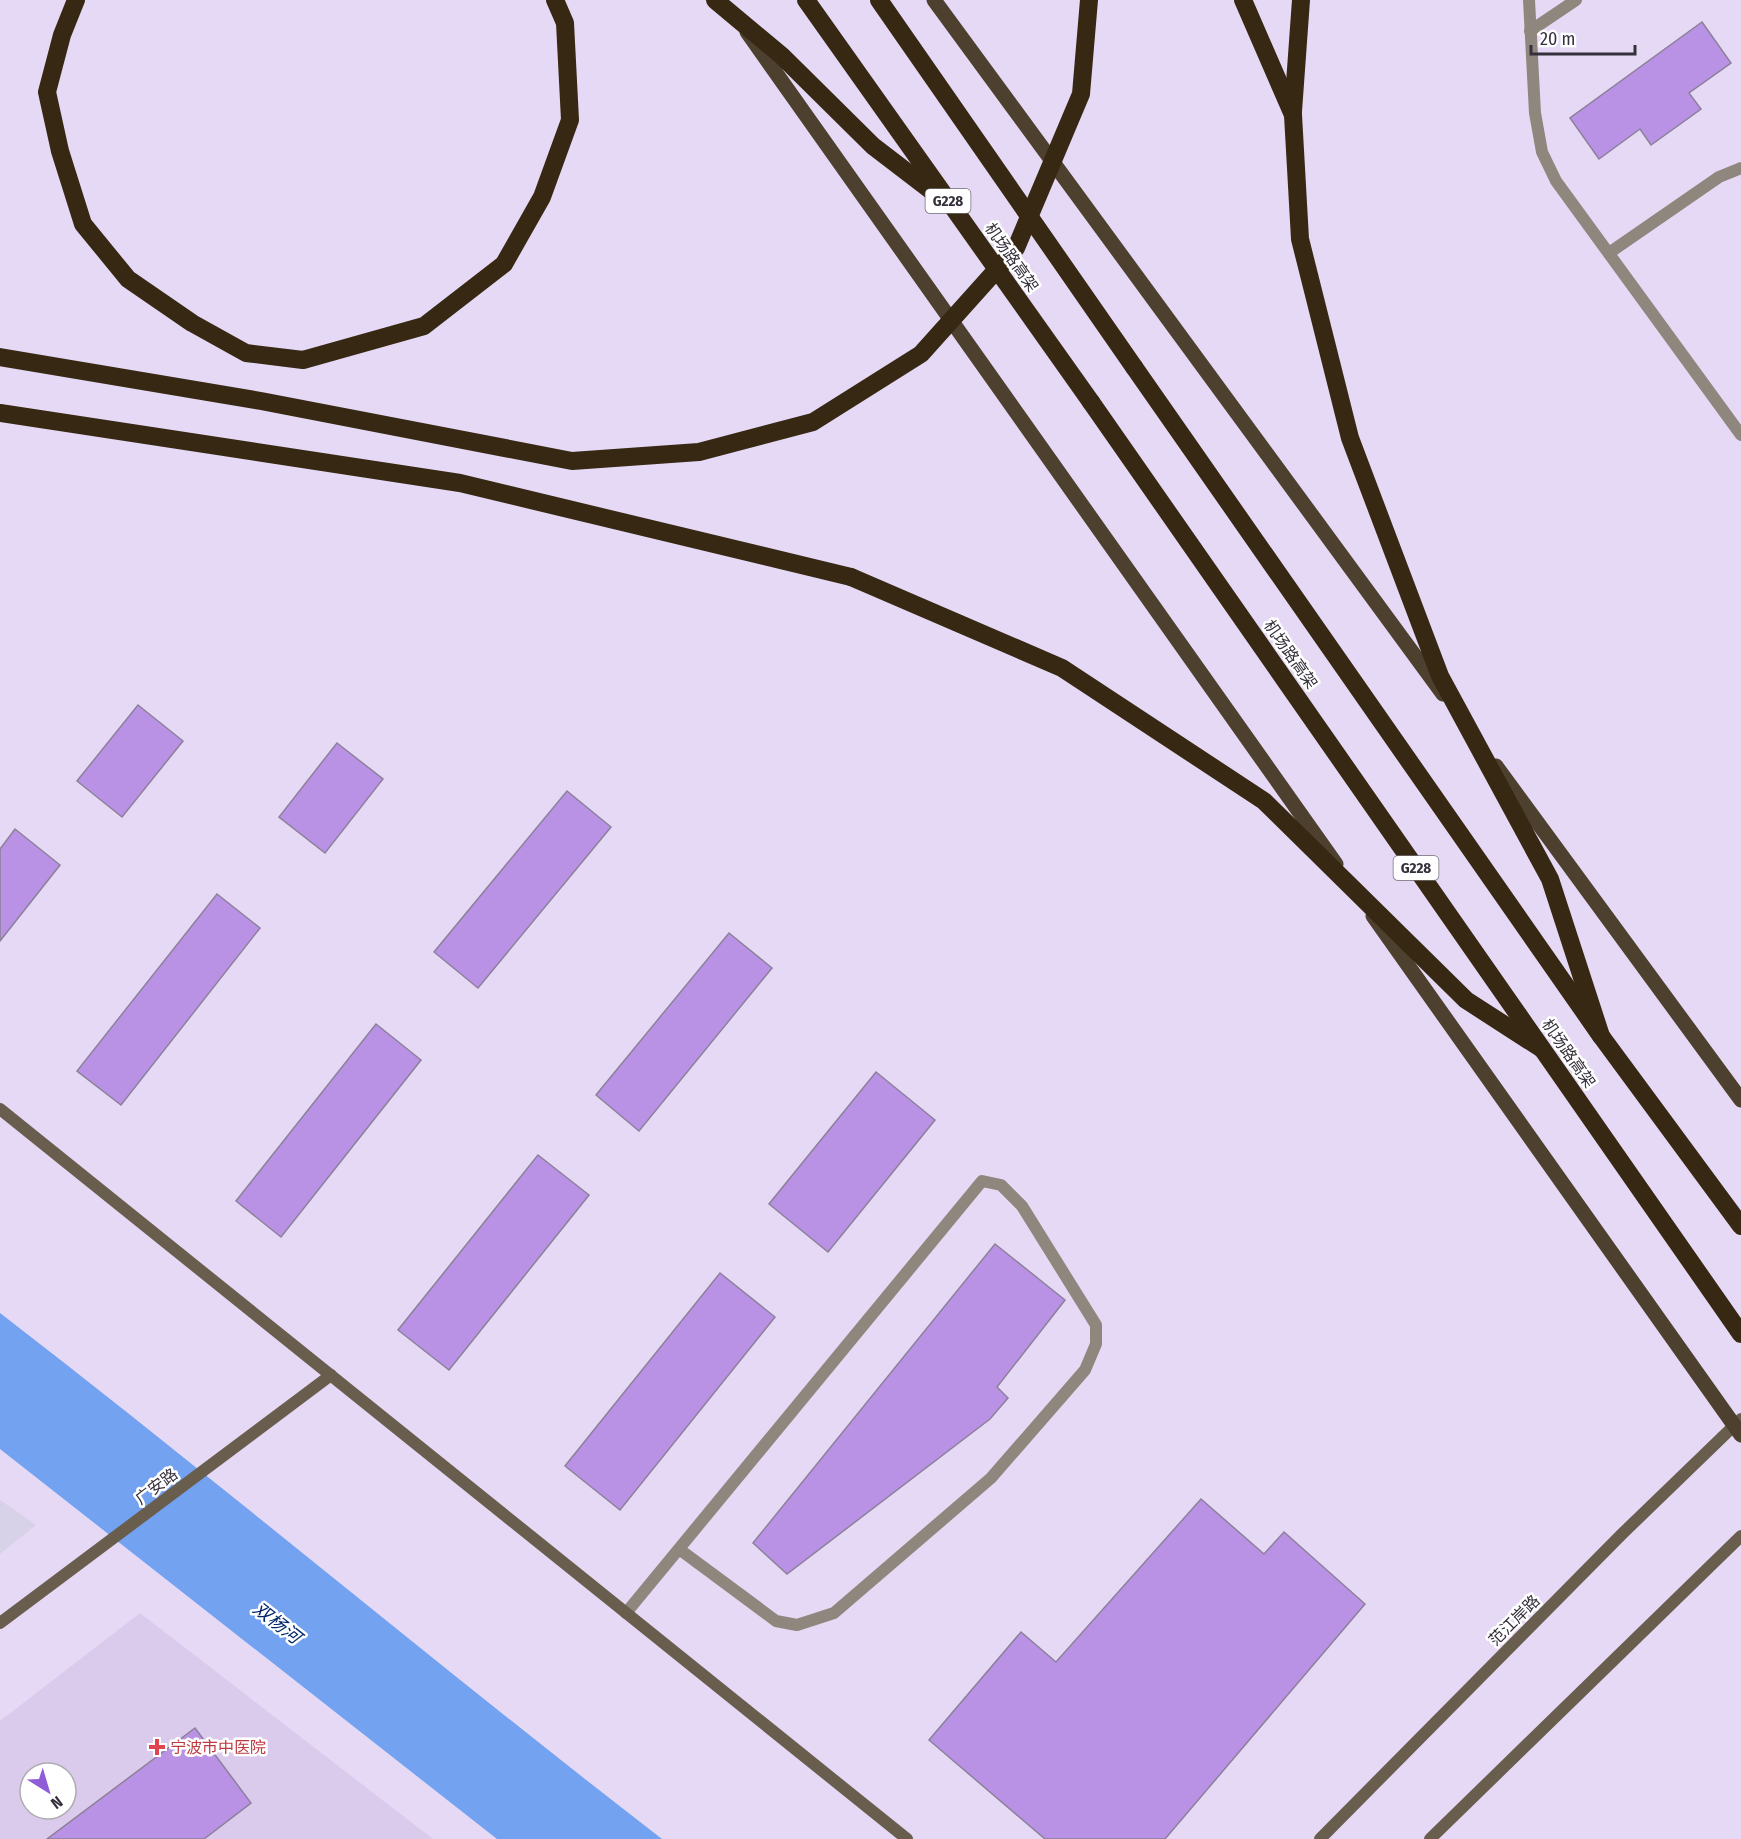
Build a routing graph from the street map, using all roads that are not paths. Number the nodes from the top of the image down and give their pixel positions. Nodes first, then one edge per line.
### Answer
1 (76, 0) edge
2 (555, 0) edge
3 (715, 0) edge
4 (724, 0) edge
5 (806, 0) edge
6 (879, 0) edge
7 (934, 0) edge
8 (1089, 0) edge
9 (1243, 0) edge
10 (1301, 0) edge
11 (1528, 0) edge
12 (1576, 0) edge
13 (1530, 31) junction
14 (1293, 115) junction
15 (1741, 168) edge
16 (953, 207) junction
17 (1609, 253) junction
18 (0, 357) edge
19 (0, 412) edge
20 (1741, 435) edge
21 (1601, 1036) junction
22 (1542, 1048) junction
23 (1741, 1100) edge
24 (0, 1109) edge
25 (1741, 1226) edge
26 (1741, 1334) edge
27 (331, 1375) junction
28 (1739, 1427) edge
29 (1741, 1536) edge
30 (679, 1549) junction
31 (626, 1613) junction
32 (0, 1623) edge
33 (907, 1839) edge
34 (1320, 1839) edge
35 (1430, 1839) edge

1 - 2 highway
3 - 16 highway, bridge
4 - 28 main road
5 - 16 highway, 机场路高架 / G228, bridge
6 - 21 highway, bridge
7 - 23 main road
8 - 18 highway, bridge
9 - 14 highway
10 - 14 highway
11 - 13 lane
12 - 13 lane
13 - 17 lane
14 - 21 highway, bridge
15 - 17 lane
16 - 22 highway, 机场路高架 / G228, bridge
17 - 20 lane
19 - 22 highway, bridge
21 - 25 highway
22 - 26 highway, 机场路高架 / G228
24 - 27 street
27 - 31 street
27 - 32 street, 广安路
28 - 34 street, 范江岸路
29 - 35 street
30 - 30 lane
30 - 31 lane
31 - 33 street

